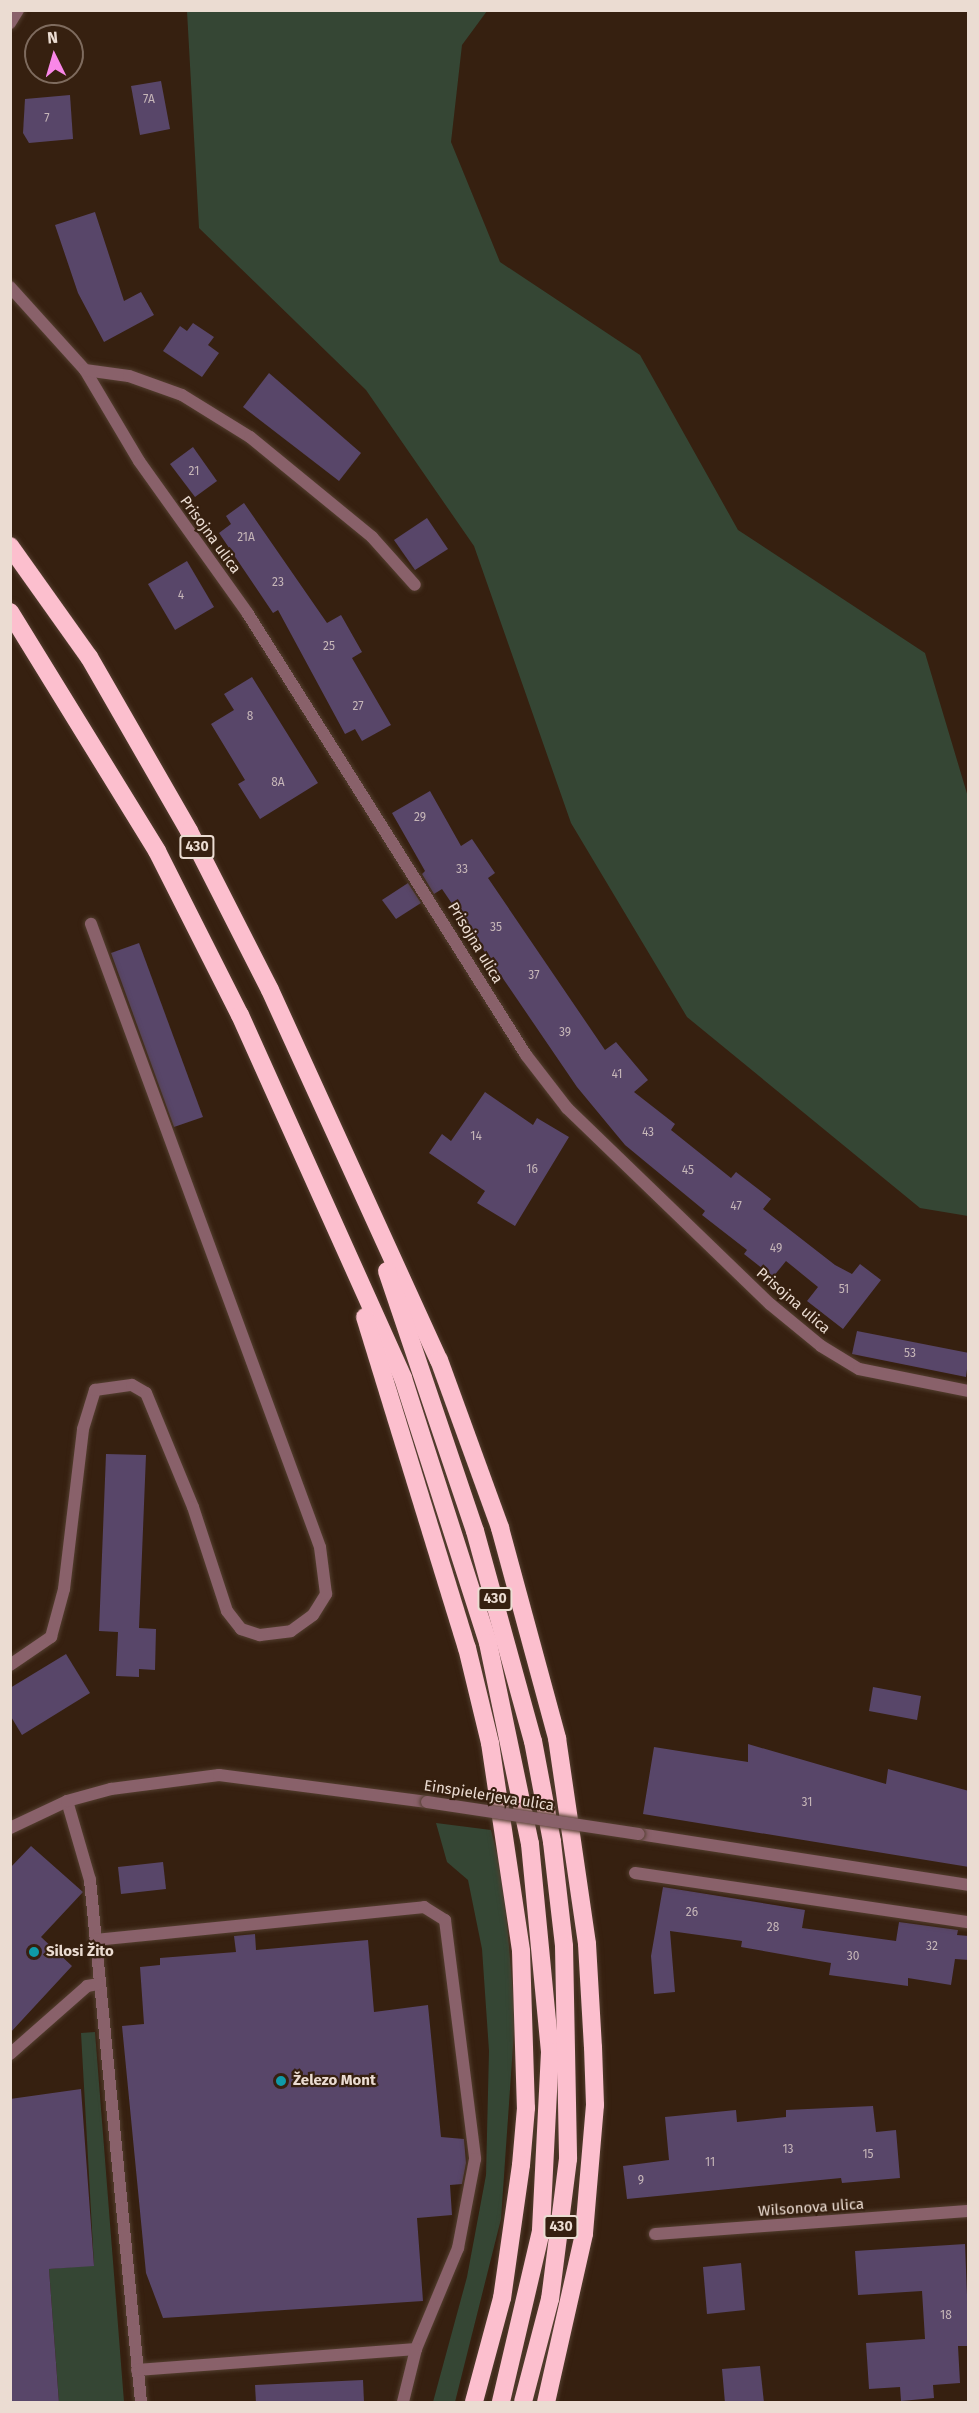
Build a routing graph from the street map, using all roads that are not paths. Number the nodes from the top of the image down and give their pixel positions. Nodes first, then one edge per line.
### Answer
1 (18, 10) edge
2 (10, 23) edge
3 (10, 287) edge
4 (85, 370) junction
5 (10, 546) edge
6 (415, 585) dead end
7 (10, 612) edge
8 (91, 924) dead end
9 (350, 1167) junction
10 (348, 1257) junction
11 (969, 1391) edge
12 (10, 1665) edge
13 (67, 1801) junction
14 (10, 1828) edge
15 (635, 1873) dead end
16 (969, 1885) edge
17 (969, 1922) edge
18 (95, 1940) junction
19 (98, 1984) junction
20 (10, 2054) edge
21 (969, 2211) edge
22 (656, 2234) dead end
23 (416, 2349) junction
24 (137, 2370) junction
25 (141, 2403) edge
26 (403, 2403) edge
27 (474, 2403) edge
28 (501, 2403) edge
29 (523, 2403) edge
30 (546, 2403) edge

1 - 2 street
3 - 4 street, Prisojna ulica
4 - 6 street
4 - 11 street, Prisojna ulica
5 - 9 highway, 430
7 - 10 highway, 430
8 - 12 street
9 - 29 highway, 430
9 - 30 highway
10 - 27 highway
10 - 28 highway, 430
13 - 14 street, Einspielerjeva ulica
13 - 16 street, Einspielerjeva ulica, bridge
13 - 18 street
15 - 17 street
18 - 19 street
18 - 23 street
19 - 20 street
19 - 24 street
21 - 22 street, Wilsonova ulica
23 - 24 street
23 - 26 street
24 - 25 street

